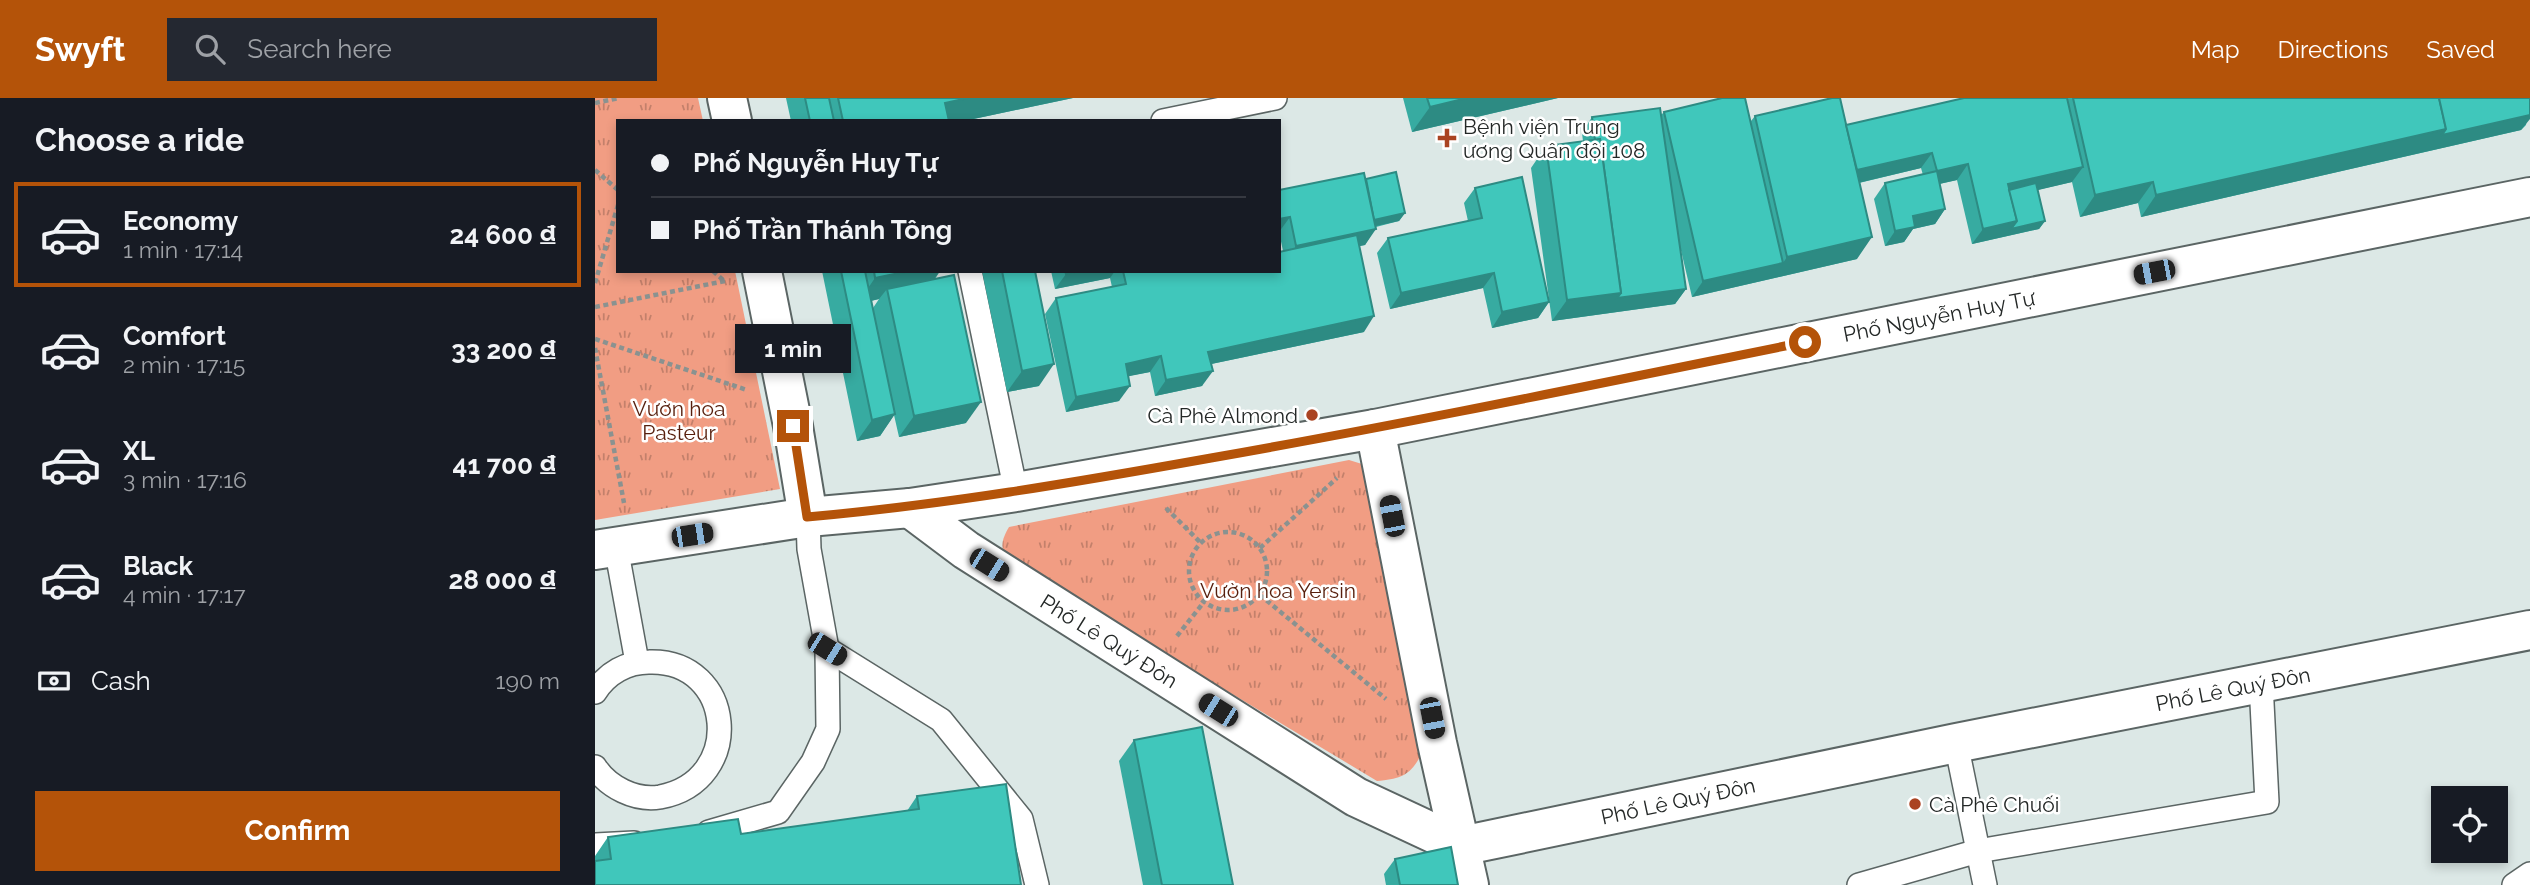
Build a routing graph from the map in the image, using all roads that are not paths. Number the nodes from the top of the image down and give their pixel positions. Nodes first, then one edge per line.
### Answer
1 (727, 98) edge
2 (1275, 98) edge
3 (732, 119) edge
4 (1173, 119) edge
5 (2530, 197) edge
6 (970, 273) edge
7 (747, 276) edge
8 (1375, 429) junction
9 (1016, 492) junction
10 (910, 508) junction
11 (807, 517) junction
12 (605, 548) edge
13 (2530, 630) edge
14 (827, 649) junction
15 (637, 662) junction
16 (2261, 683) junction
17 (595, 692) edge
18 (1956, 743) junction
19 (595, 767) edge
20 (683, 840) edge
21 (657, 841) edge
22 (595, 845) edge
23 (1461, 846) junction
24 (1978, 851) junction
25 (2530, 874) edge
26 (1037, 885) edge
27 (1469, 885) edge
28 (1859, 885) edge
29 (1985, 885) edge
30 (2514, 885) edge

1 - 3 street
2 - 4 lane
5 - 8 street, Phố Nguyễn Huy Tự
6 - 9 lane
7 - 11 street
8 - 9 street, Phố Nguyễn Huy Tự
8 - 23 street
9 - 10 street, Phố Nguyễn Huy Tự
10 - 11 street, Phố Nguyễn Huy Tự
10 - 23 street, Phố Lê Quý Đôn
11 - 12 street, Phố Nguyễn Huy Tự
11 - 14 lane
12 - 15 lane
13 - 16 street, Phố Lê Quý Đôn
14 - 20 lane
14 - 26 lane
15 - 17 lane
15 - 19 lane
16 - 18 street, Phố Lê Quý Đôn
16 - 24 lane
18 - 23 street, Phố Lê Quý Đôn
18 - 24 lane
21 - 22 lane
23 - 27 street
24 - 28 lane
24 - 29 lane
25 - 30 lane

